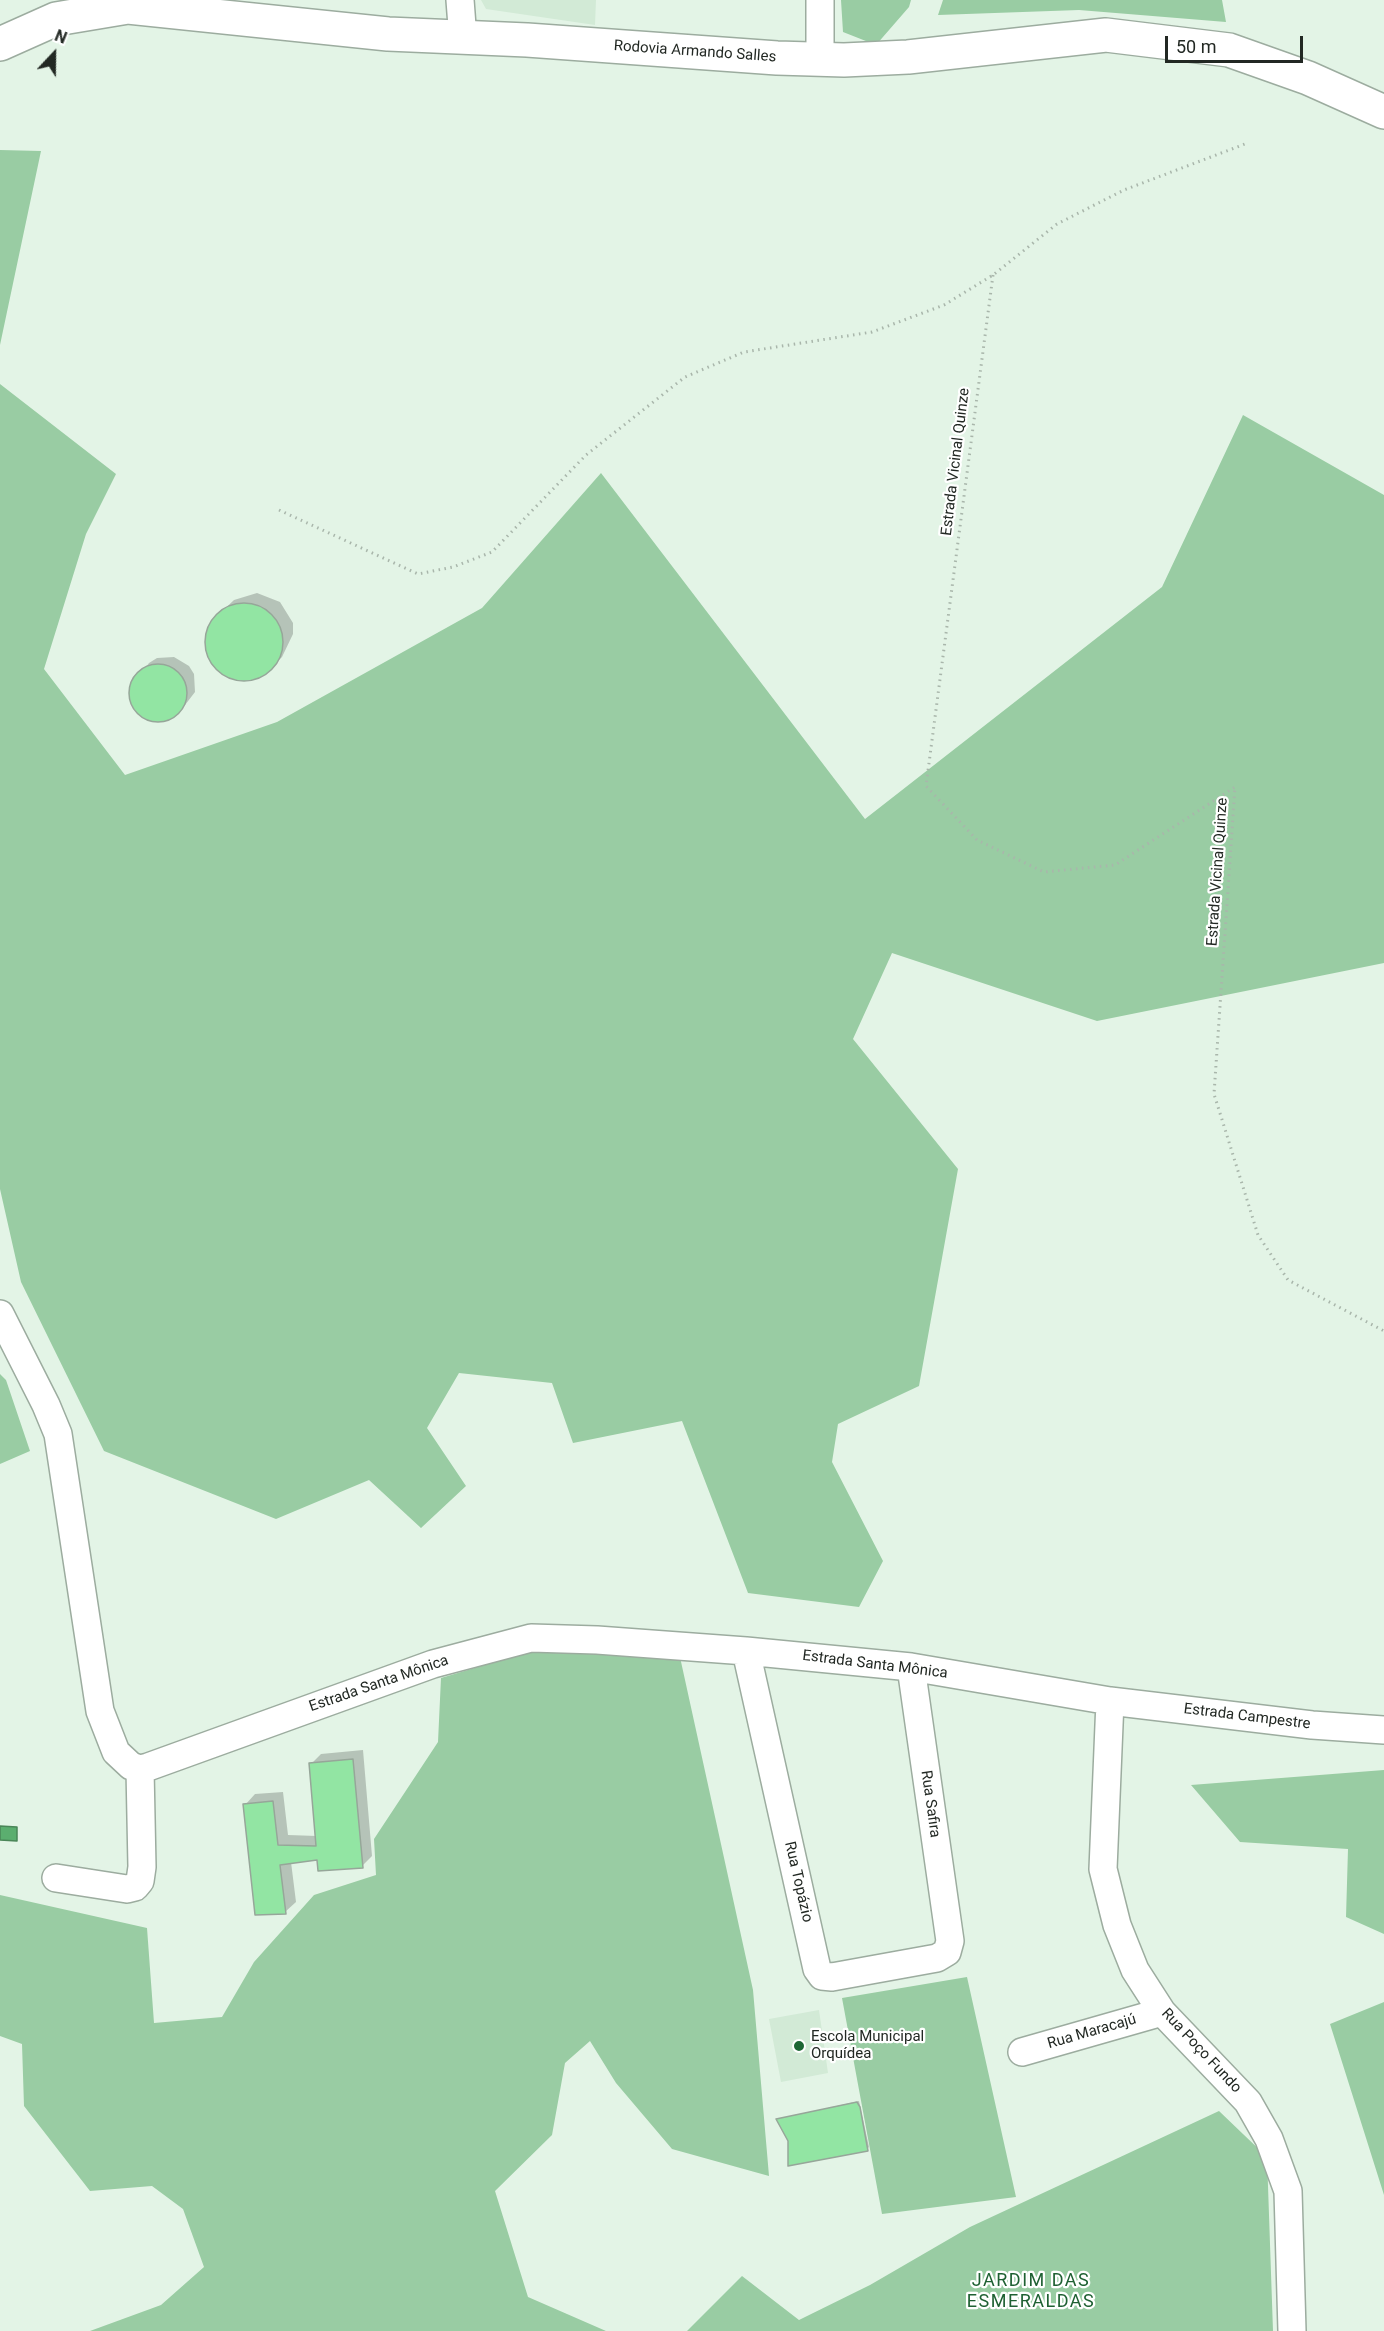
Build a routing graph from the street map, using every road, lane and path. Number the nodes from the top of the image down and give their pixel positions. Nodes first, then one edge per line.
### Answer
1 (460, 0) edge
2 (820, 0) edge
3 (57, 9) edge
4 (463, 39) junction
5 (0, 44) edge
6 (820, 59) junction
7 (1384, 112) edge
8 (1245, 144) dead end
9 (993, 275) junction
10 (279, 510) dead end
11 (0, 1314) edge
12 (1384, 1331) edge
13 (746, 1651) junction
14 (910, 1667) junction
15 (1110, 1701) junction
16 (1384, 1730) edge
17 (140, 1769) junction
18 (56, 1878) dead end
19 (950, 1941) joint
20 (1162, 2012) junction
21 (1022, 2052) dead end
22 (1292, 2331) edge

1 - 4 street
2 - 6 street
3 - 4 main road, Rodovia Armando Salles
3 - 5 main road, Rodovia Armando Salles
4 - 6 main road, Rodovia Armando Salles
6 - 7 main road, Rodovia Armando Salles
8 - 9 path
9 - 10 path
9 - 12 path, Estrada Vicinal Quinze
11 - 17 street
13 - 14 street, Estrada Santa Mônica
13 - 17 street, Estrada Santa Mônica
13 - 19 street, Rua Topázio
14 - 15 street, Estrada Santa Mônica
14 - 19 street, Rua Safira
15 - 16 street, Estrada Campestre
15 - 20 street, Rua Poço Fundo
17 - 18 street
20 - 21 street, Rua Maracajú
20 - 22 street, Rua Poço Fundo

